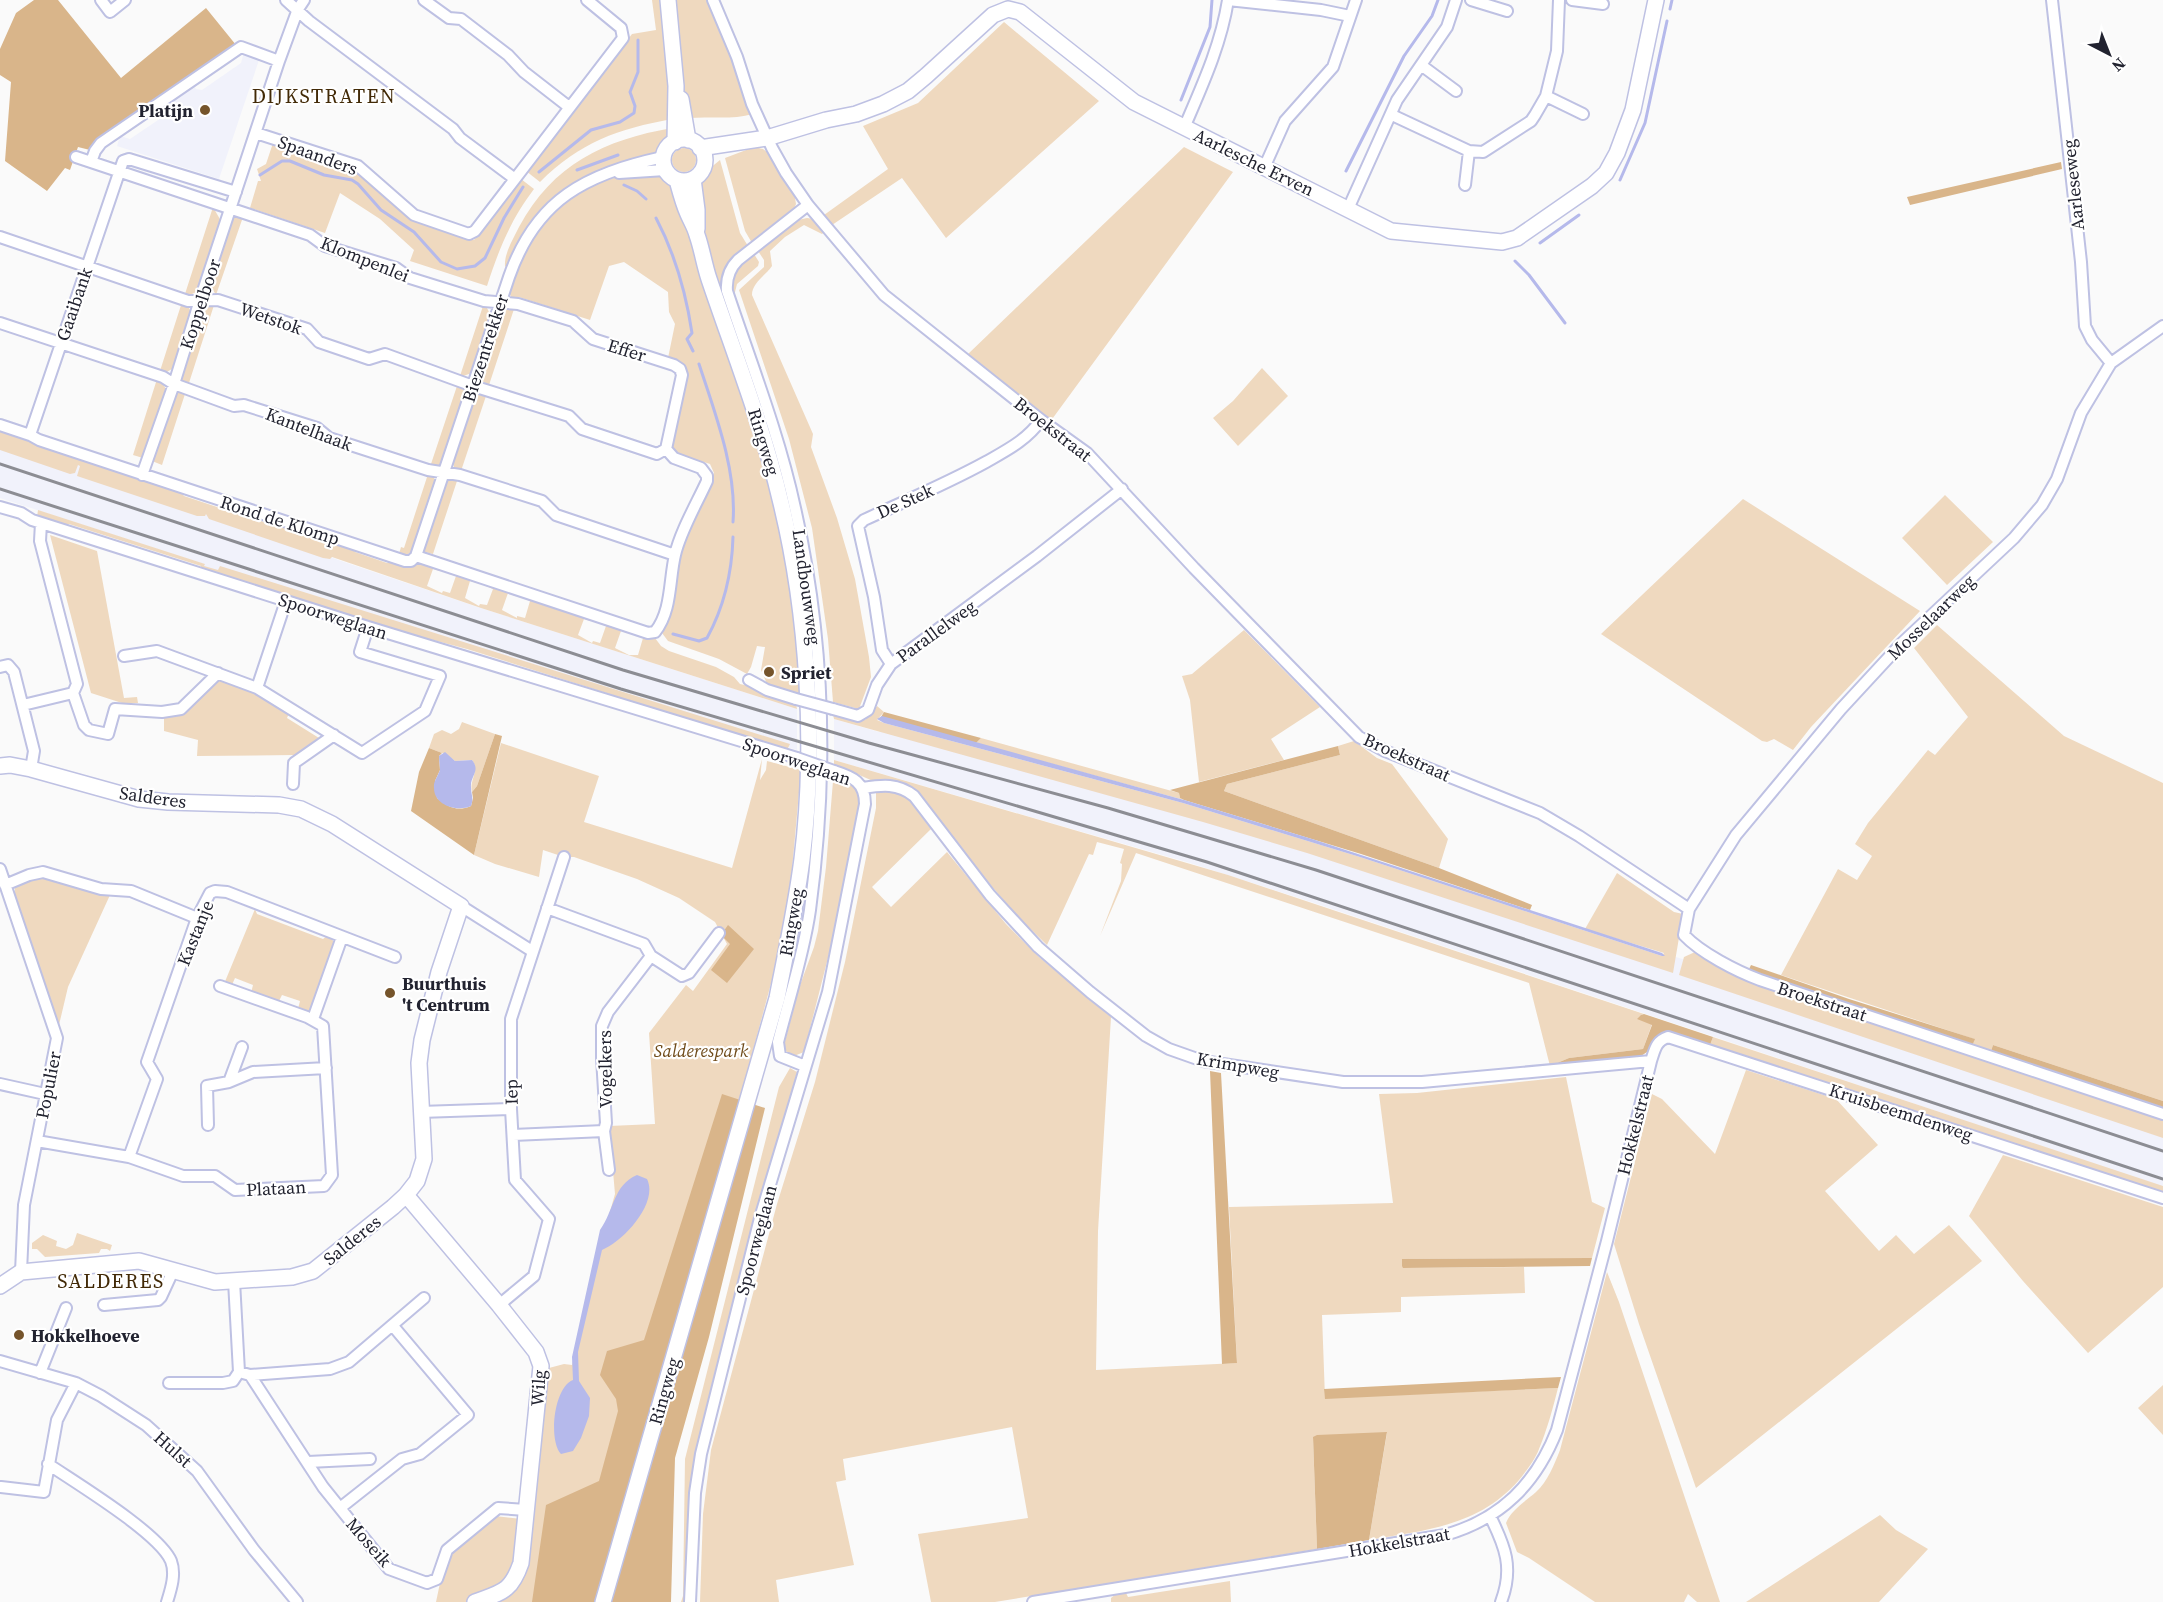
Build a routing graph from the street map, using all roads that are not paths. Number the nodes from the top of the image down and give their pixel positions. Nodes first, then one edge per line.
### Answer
1 (101, 0) edge
2 (125, 0) edge
3 (286, 0) edge
4 (424, 0) edge
5 (587, 0) edge
6 (668, 0) edge
7 (713, 0) edge
8 (1228, 0) edge
9 (1356, 0) edge
10 (1456, 0) edge
11 (1471, 0) edge
12 (1559, 0) edge
13 (1572, 0) edge
14 (1656, 0) edge
15 (2052, 0) edge
16 (1603, 4) dead end
17 (301, 5) edge
18 (1507, 11) dead end
19 (1350, 16) junction
20 (279, 61) junction
21 (1421, 65) junction
22 (1456, 91) dead end
23 (1546, 96) junction
24 (569, 107) junction
25 (1583, 114) dead end
26 (1392, 115) junction
27 (1184, 128) junction
28 (256, 133) junction
29 (767, 138) junction
30 (692, 148) junction
31 (1469, 152) junction
32 (76, 158) dead end
33 (91, 162) junction
34 (1264, 168) junction
35 (668, 169) junction
36 (118, 172) junction
37 (515, 179) junction
38 (693, 179) junction
39 (1465, 185) dead end
40 (236, 192) junction
41 (808, 205) junction
42 (230, 209) junction
43 (1348, 209) junction
44 (697, 232) junction
45 (0, 237) edge
46 (87, 266) junction
47 (200, 300) junction
48 (500, 303) junction
49 (0, 323) edge
50 (2163, 326) edge
51 (60, 343) junction
52 (2111, 363) junction
53 (174, 384) junction
54 (473, 386) junction
55 (1041, 420) junction
56 (0, 425) edge
57 (30, 435) junction
58 (666, 449) junction
59 (444, 473) junction
60 (142, 475) junction
61 (1122, 489) junction
62 (0, 507) edge
63 (41, 523) junction
64 (675, 555) junction
65 (416, 556) junction
66 (286, 601) junction
67 (368, 627) junction
68 (124, 656) dead end
69 (891, 664) junction
70 (0, 667) edge
71 (218, 673) junction
72 (748, 680) dead end
73 (257, 688) junction
74 (73, 693) junction
75 (23, 705) junction
76 (334, 735) junction
77 (0, 765) edge
78 (31, 769) junction
79 (292, 784) dead end
80 (863, 788) junction
81 (564, 857) dead end
82 (0, 869) edge
83 (5, 885) junction
84 (461, 906) junction
85 (547, 908) junction
86 (1689, 909) junction
87 (197, 918) junction
88 (719, 933) dead end
89 (342, 937) junction
90 (532, 951) junction
91 (651, 956) junction
92 (395, 957) dead end
93 (220, 986) dead end
94 (312, 1019) junction
95 (242, 1047) dead end
96 (1651, 1061) junction
97 (805, 1066) junction
98 (326, 1068) junction
99 (229, 1082) junction
100 (0, 1084) edge
101 (45, 1094) junction
102 (511, 1109) junction
103 (420, 1112) junction
104 (2163, 1114) edge
105 (208, 1125) dead end
106 (604, 1131) junction
107 (513, 1135) junction
108 (37, 1141) junction
109 (129, 1157) junction
110 (609, 1170) dead end
111 (406, 1195) junction
112 (2163, 1198) edge
113 (173, 1271) junction
114 (21, 1272) junction
115 (234, 1281) junction
116 (0, 1286) edge
117 (424, 1298) dead end
118 (104, 1305) dead end
119 (499, 1305) junction
120 (66, 1308) dead end
121 (393, 1326) junction
122 (0, 1361) edge
123 (40, 1372) junction
124 (245, 1374) junction
125 (76, 1383) junction
126 (169, 1383) dead end
127 (370, 1460) dead end
128 (308, 1462) junction
129 (48, 1464) junction
130 (0, 1486) edge
131 (340, 1508) junction
132 (526, 1510) junction
133 (1490, 1516) junction
134 (1103, 1590) junction
135 (167, 1602) edge
136 (297, 1602) edge
137 (475, 1602) edge
138 (603, 1602) edge
139 (690, 1602) edge
140 (1033, 1602) edge
141 (1104, 1602) edge
142 (1501, 1602) edge

1 - 2 street
3 - 17 street
4 - 24 street
5 - 24 street
6 - 30 street
7 - 29 street, Broekstraat
8 - 19 street
8 - 27 street
9 - 19 street
10 - 21 street
11 - 18 street
12 - 23 street
13 - 16 street
14 - 43 street, Aarlesche Erven
15 - 52 street, Aarleseweg
17 - 20 street, Koppelboor
17 - 37 street
19 - 34 street
20 - 28 street, Koppelboor
20 - 33 street
21 - 22 street
21 - 26 street
23 - 25 street
23 - 31 street
24 - 37 street
26 - 31 street
26 - 43 street
27 - 29 street, Aarlesche Erven
27 - 34 street, Aarlesche Erven
28 - 37 street, Spaanders
28 - 40 street, Koppelboor
29 - 30 street
29 - 41 street, Broekstraat
30 - 35 street
30 - 38 street
31 - 39 street
32 - 33 street
33 - 36 street
34 - 43 street, Aarlesche Erven
35 - 38 street
35 - 44 street, Ringweg
35 - 48 street, Biezentrekker
36 - 40 street
36 - 42 street
36 - 46 street, Gaaibank
38 - 44 street, Ringweg
40 - 42 street, Koppelboor
41 - 55 street, Broekstraat
41 - 97 street, Landbouwweg
42 - 47 street, Koppelboor
42 - 48 street, Klompenlei
44 - 138 street, Ringweg
45 - 46 street, Wetstok
46 - 47 street, Wetstok
46 - 51 street, Gaaibank
47 - 53 street, Koppelboor
47 - 54 street, Wetstok
48 - 54 street, Biezentrekker
48 - 58 street, Effer
49 - 51 street, Kantelhaak
50 - 52 street, Mosselaarweg
51 - 53 street, Kantelhaak
51 - 57 street, Gaaibank
52 - 86 street, Mosselaarweg
53 - 59 street, Kantelhaak
53 - 60 street, Koppelboor
54 - 58 street, Wetstok
54 - 59 street, Biezentrekker
55 - 61 street, Broekstraat
55 - 69 street, De Stek
56 - 57 street, Rond de Klomp
57 - 60 street, Rond de Klomp
58 - 64 street
59 - 64 street, Kantelhaak
59 - 65 street, Biezentrekker
60 - 65 street, Rond de Klomp
61 - 69 street, Parallelweg
61 - 86 street, Broekstraat
62 - 63 street, Spoorweglaan
63 - 66 street, Spoorweglaan
63 - 74 street
64 - 65 street, Rond de Klomp
66 - 67 street, Spoorweglaan
66 - 73 street
67 - 76 street
67 - 80 street, Spoorweglaan, bridge
68 - 71 street
69 - 72 street, Parallelweg, bridge
70 - 75 street
71 - 73 street
71 - 74 street
73 - 76 street
74 - 75 street
75 - 78 street
76 - 79 street
77 - 78 street, Salderes
78 - 84 street, Salderes
80 - 96 street, Krimpweg
80 - 97 street, Spoorweglaan
81 - 85 street, Iep
82 - 83 street, Populier
83 - 87 street
83 - 101 street, Populier
84 - 90 street, Salderes
84 - 103 street, Salderes
85 - 90 street, Iep
85 - 91 street
86 - 104 street, Broekstraat
87 - 89 street, Kastanje
87 - 109 street, Kastanje
88 - 91 street
89 - 92 street, Kastanje
89 - 94 street
90 - 102 street, Iep
91 - 106 street, Vogelkers
93 - 94 street
94 - 98 street, Plataan
95 - 99 street
96 - 112 street, Kruisbeemdenweg
96 - 133 street, Hokkelstraat
97 - 139 street, Spoorweglaan
98 - 99 street
98 - 109 street, Plataan
99 - 105 street
100 - 101 street
101 - 108 street, Populier
102 - 103 street
102 - 107 street, Iep
103 - 111 street, Salderes
106 - 107 street
106 - 110 street, Vogelkers
107 - 119 street, Iep
108 - 109 street, Plataan
108 - 114 street, Populier
111 - 115 street, Salderes
111 - 119 street, Wilg
113 - 114 street, Salderes
113 - 115 street, Salderes
113 - 118 street
114 - 116 street, Salderes
115 - 124 street
117 - 121 street
119 - 132 street, Wilg
120 - 123 street
121 - 124 street
121 - 131 street
122 - 123 street, Hulst
123 - 125 street, Hulst
124 - 126 street
124 - 128 street, Moseik
125 - 129 street
125 - 136 street, Hulst
127 - 128 street
128 - 131 street, Moseik
129 - 130 street
129 - 135 street
131 - 132 street, Moseik
132 - 137 street, Wilg
133 - 134 street, Hokkelstraat
133 - 142 street
134 - 140 street, Hokkelstraat
134 - 141 street

